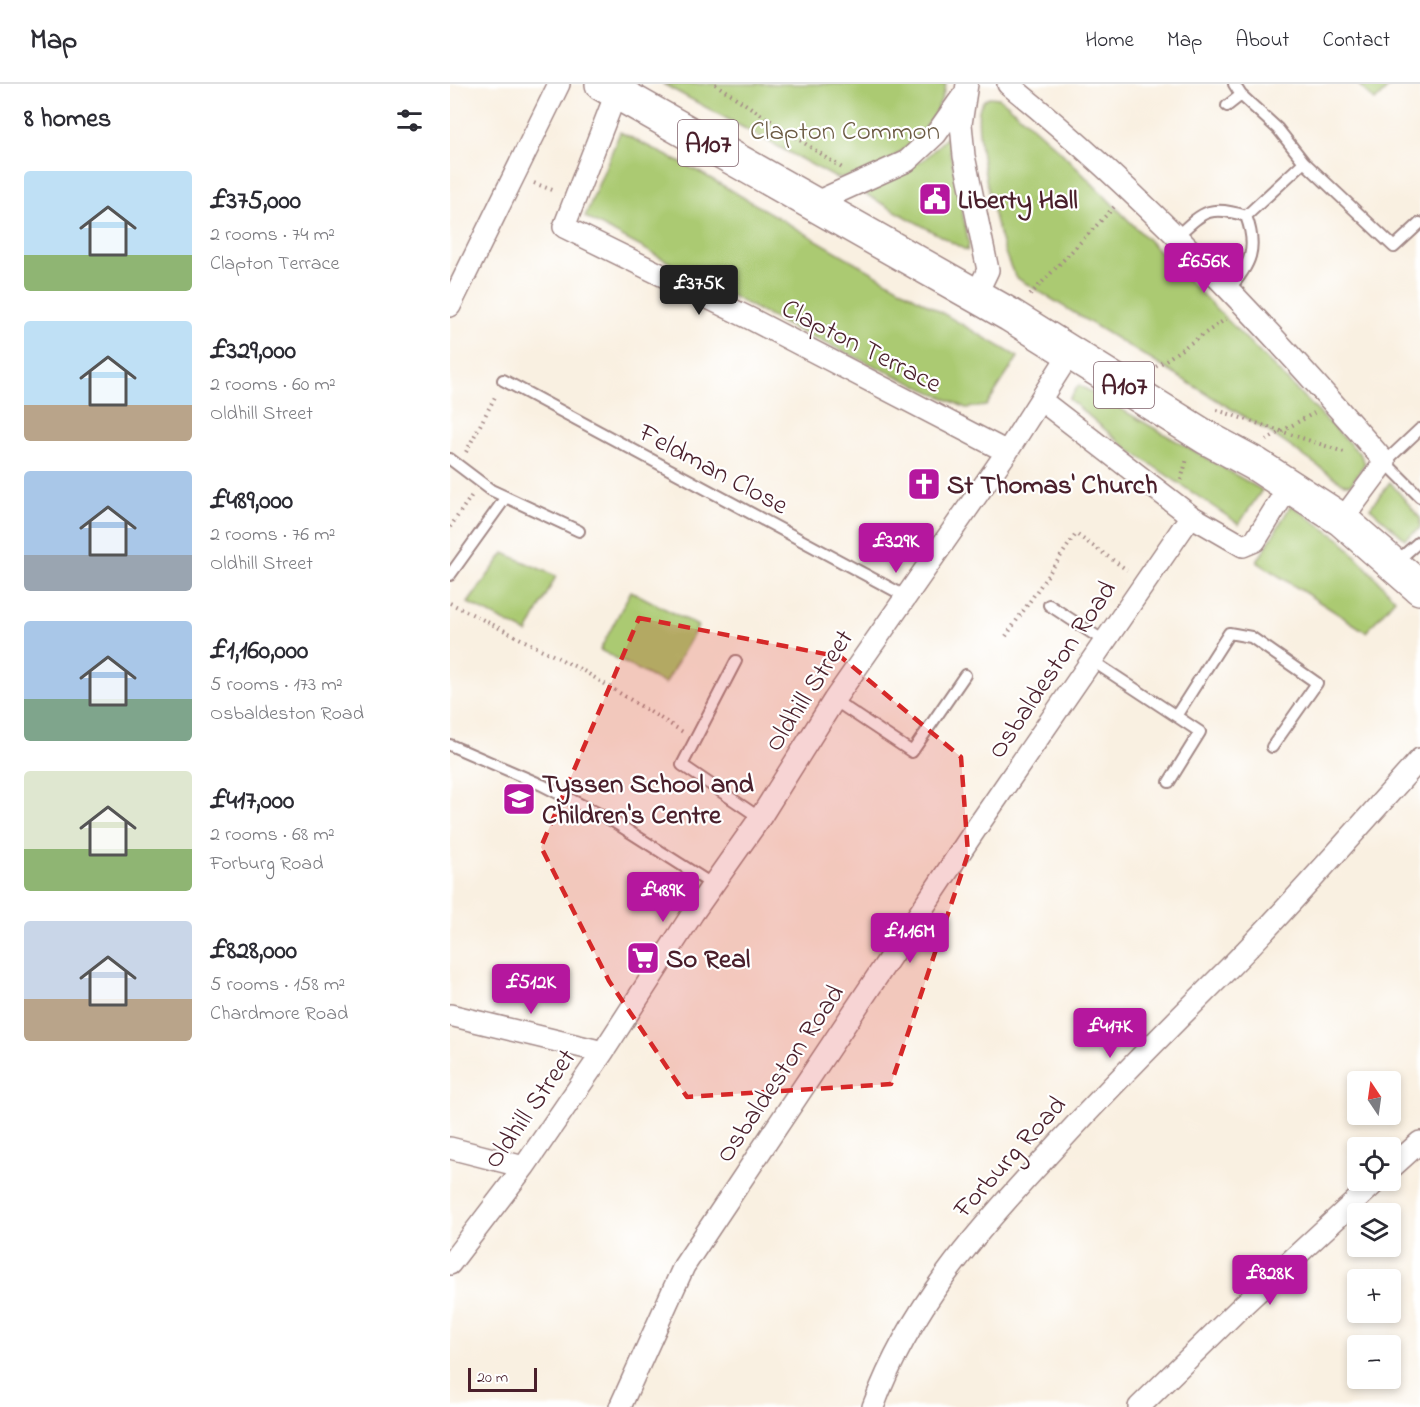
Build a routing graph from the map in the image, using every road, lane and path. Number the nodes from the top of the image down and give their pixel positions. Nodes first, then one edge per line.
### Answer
1 (559, 84) edge
2 (715, 84) edge
3 (1008, 84) edge
4 (1234, 84) edge
5 (610, 88) edge
6 (965, 89) edge
7 (1240, 94) junction
8 (1227, 106) dead end
9 (1304, 162) junction
10 (843, 169) dead end
11 (514, 174) junction
12 (1129, 192) junction
13 (575, 199) junction
14 (814, 203) junction
15 (1246, 216) junction
16 (1420, 223) edge
17 (1176, 237) junction
18 (1228, 290) junction
19 (976, 295) junction
20 (1030, 295) dead end
21 (450, 306) edge
22 (1244, 307) junction
23 (1070, 353) junction
24 (1151, 370) dead end
25 (503, 380) joint
26 (1332, 400) junction
27 (1042, 401) junction
28 (1212, 408) dead end
29 (1420, 429) edge
30 (1283, 431) junction
31 (1265, 441) dead end
32 (1190, 449) dead end
33 (1007, 452) junction
34 (454, 462) edge
35 (1385, 462) junction
36 (481, 482) junction
37 (1289, 486) junction
38 (1178, 487) dead end
39 (506, 497) junction
40 (1420, 497) edge
41 (1191, 516) junction
42 (1342, 519) junction
43 (450, 527) edge
44 (579, 531) dead end
45 (1420, 541) edge
46 (1395, 564) junction
47 (450, 575) edge
48 (1145, 582) junction
49 (1420, 588) edge
50 (905, 596) junction
51 (450, 603) edge
52 (1049, 604) dead end
53 (1006, 636) dead end
54 (1104, 641) junction
55 (1091, 660) junction
56 (736, 661) dead end
57 (965, 675) dead end
58 (834, 700) junction
59 (1176, 716) junction
60 (694, 738) junction
61 (450, 745) edge
62 (1272, 747) dead end
63 (1420, 759) edge
64 (1169, 782) dead end
65 (760, 818) junction
66 (713, 885) junction
67 (450, 1015) edge
68 (603, 1052) junction
69 (1420, 1142) edge
70 (450, 1148) edge
71 (1401, 1158) edge
72 (524, 1167) junction
73 (1365, 1191) edge
74 (450, 1263) edge
75 (620, 1407) edge
76 (873, 1407) edge
77 (1139, 1407) edge

1 - 11 street
2 - 10 path
3 - 12 street
4 - 7 lane
5 - 13 street, Clapton Terrace
5 - 14 highway, A107
6 - 14 street
6 - 19 street
7 - 8 lane
7 - 9 lane
9 - 15 lane
9 - 16 lane
11 - 13 path
11 - 21 street
12 - 17 street
12 - 20 path
13 - 33 street, Clapton Terrace
14 - 19 highway, A107
15 - 17 lane
15 - 18 lane
17 - 18 street
18 - 22 street
19 - 23 highway, A107
22 - 24 path
22 - 26 street
23 - 27 street, Oldhill Street
23 - 37 highway, A107
25 - 34 path
25 - 50 lane, Feldman Close
26 - 30 path
26 - 35 street
27 - 33 street, Oldhill Street
27 - 41 street
28 - 30 path
29 - 35 lane
30 - 31 path
30 - 35 path
32 - 38 path
33 - 50 street, Oldhill Street
34 - 36 lane
35 - 40 lane
35 - 42 street
36 - 39 lane
36 - 43 path
37 - 41 street
37 - 42 highway, A107
39 - 44 lane
39 - 47 lane
41 - 48 street, Osbaldeston Road
42 - 46 highway, A107
45 - 46 lane
46 - 49 highway, A107
48 - 53 path
48 - 54 street, Osbaldeston Road
50 - 58 street, Oldhill Street
51 - 60 path
52 - 54 lane
54 - 55 street, Osbaldeston Road
55 - 59 lane
55 - 75 street, Osbaldeston Road
56 - 60 lane
57 - 58 lane
58 - 65 street, Oldhill Street
59 - 62 lane
59 - 64 lane
60 - 65 lane
61 - 66 lane
63 - 76 street, Forburg Road
65 - 66 street, Oldhill Street
66 - 68 street, Oldhill Street
67 - 68 street
68 - 72 street, Oldhill Street
69 - 71 street
70 - 72 street
72 - 74 street, Oldhill Street
73 - 77 street

